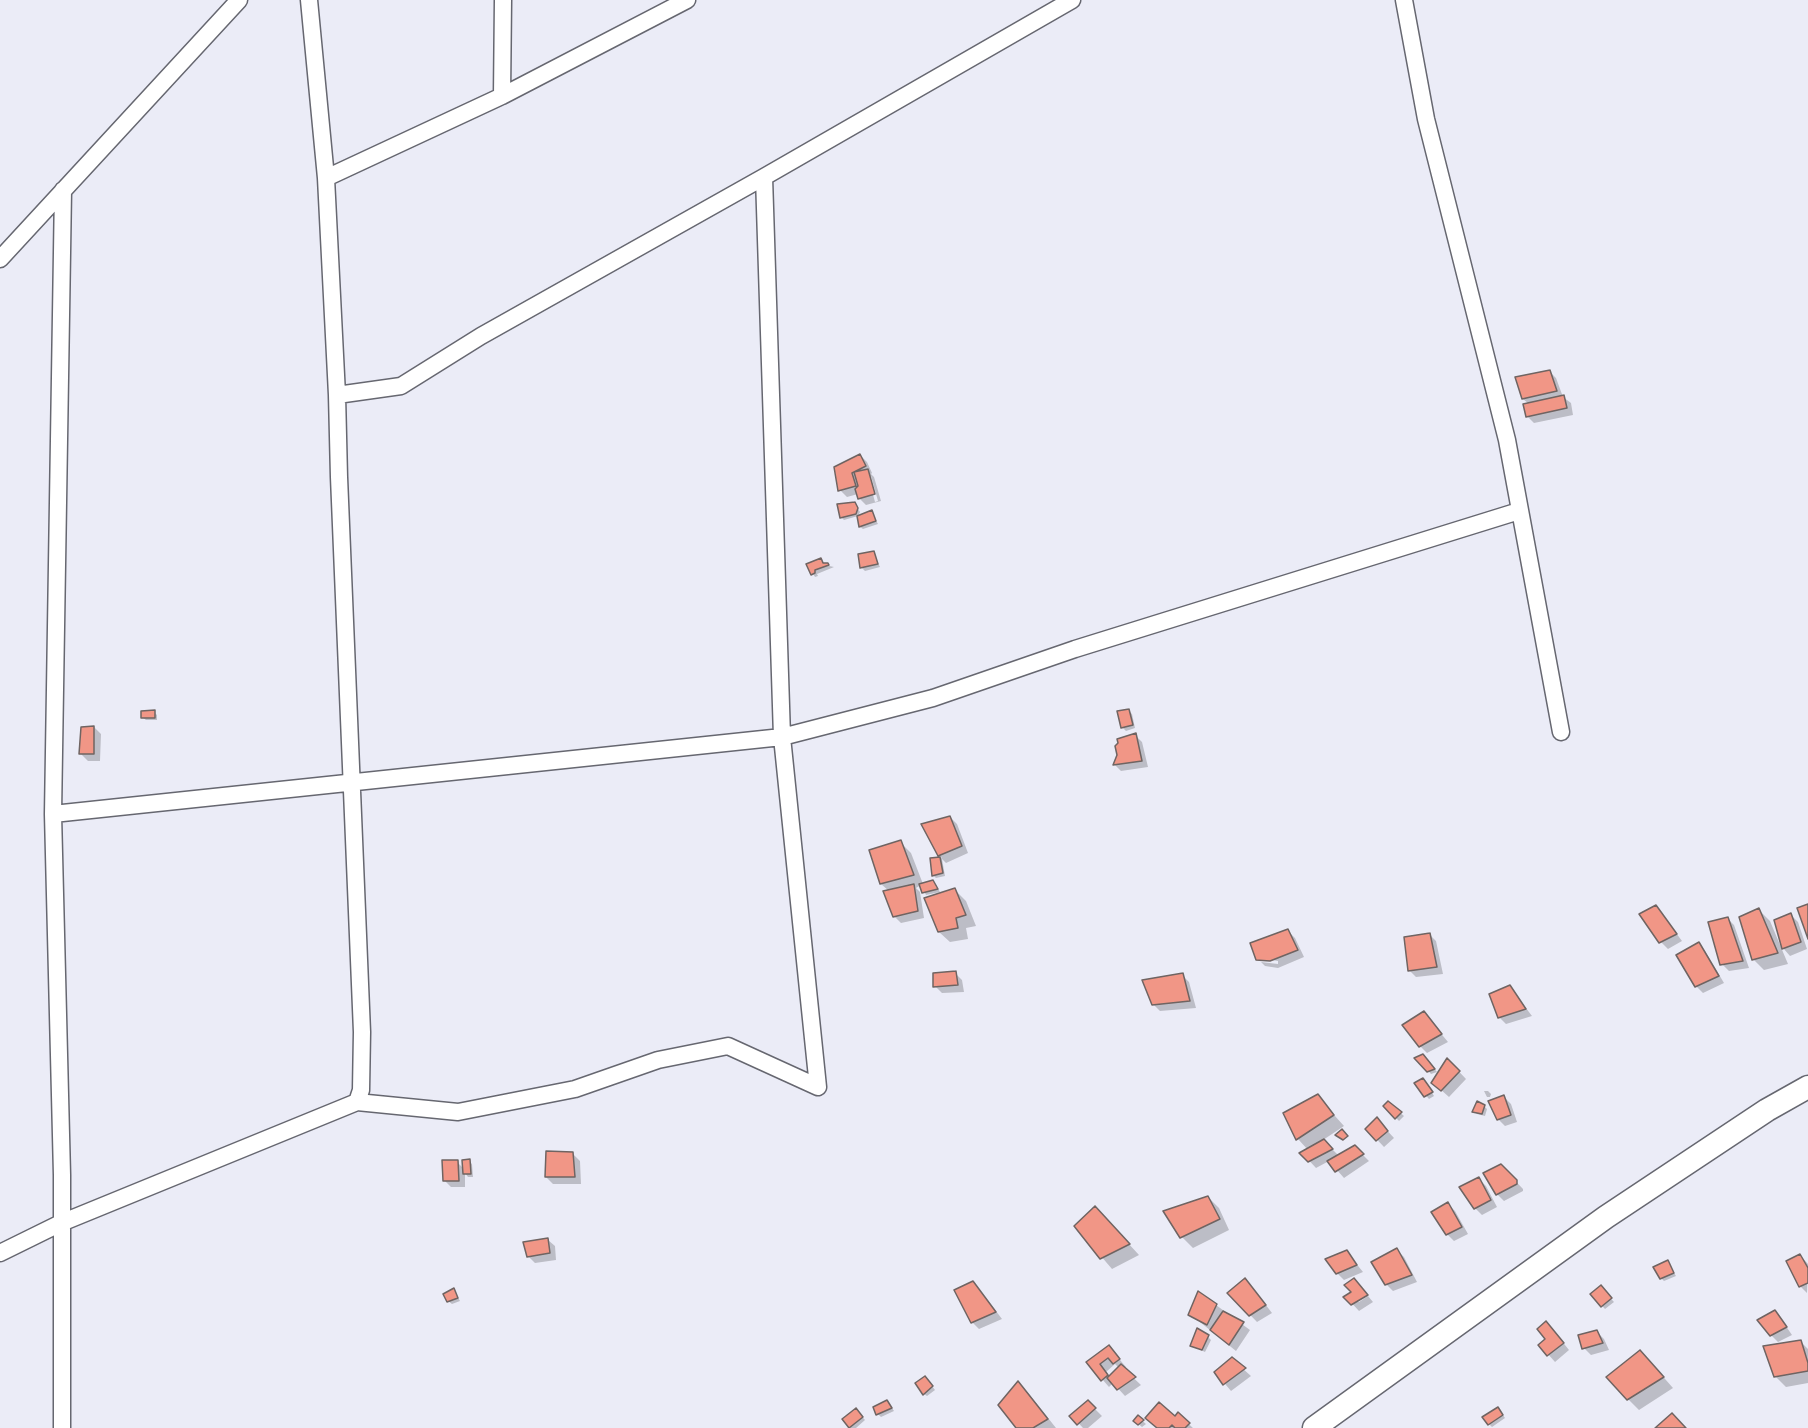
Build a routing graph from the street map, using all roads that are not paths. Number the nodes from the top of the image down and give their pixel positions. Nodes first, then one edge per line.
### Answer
1 (239, 0) edge
2 (309, 0) edge
3 (503, 0) edge
4 (1072, 0) edge
5 (1404, 0) edge
6 (678, 2) edge
7 (502, 96) junction
8 (764, 177) junction
9 (326, 178) junction
10 (63, 190) junction
11 (0, 259) edge
12 (337, 395) junction
13 (1520, 511) junction
14 (1561, 732) dead end
15 (782, 737) junction
16 (352, 783) junction
17 (53, 814) junction
18 (1808, 1087) edge
19 (357, 1102) junction
20 (61, 1223) junction
21 (0, 1253) edge
22 (63, 1428) edge
23 (1314, 1428) edge

1 - 10 street
2 - 9 street
3 - 7 street
4 - 8 street
5 - 13 street
6 - 7 street
7 - 9 street
8 - 12 street
8 - 15 street
9 - 12 street
10 - 11 street
10 - 17 street
12 - 16 street
13 - 14 street
13 - 15 street
15 - 16 street
15 - 19 street
16 - 17 street
16 - 19 street
17 - 20 street
18 - 23 main road
19 - 20 street
20 - 21 street
20 - 22 street

